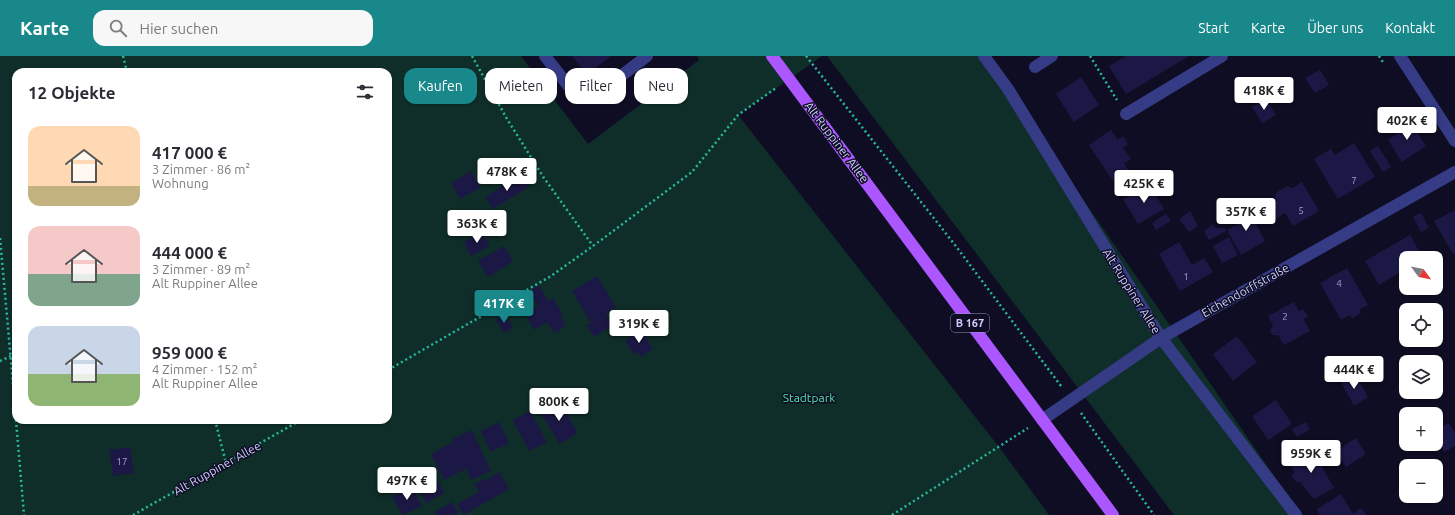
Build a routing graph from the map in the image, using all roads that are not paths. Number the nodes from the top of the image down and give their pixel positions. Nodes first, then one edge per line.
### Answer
1 (545, 56) edge
2 (772, 56) edge
3 (984, 56) edge
4 (1052, 56) edge
5 (1222, 56) edge
6 (1400, 56) edge
7 (644, 57) edge
8 (1035, 67) dead end
9 (1131, 111) road end
10 (1455, 140) edge
11 (1455, 172) edge
12 (1161, 338) junction
13 (1042, 420) junction
14 (1113, 515) edge
15 (1296, 515) edge

1 - 7 street
2 - 13 main road, Alt Ruppiner Allee / B 167
3 - 12 street, Alt Ruppiner Allee
4 - 8 street
5 - 9 street
6 - 10 street
11 - 12 street, Eichendorffstraße
12 - 13 street, Eichendorffstraße
12 - 15 street, Alt Ruppiner Allee
13 - 14 main road, Alt Ruppiner Allee / B 167

